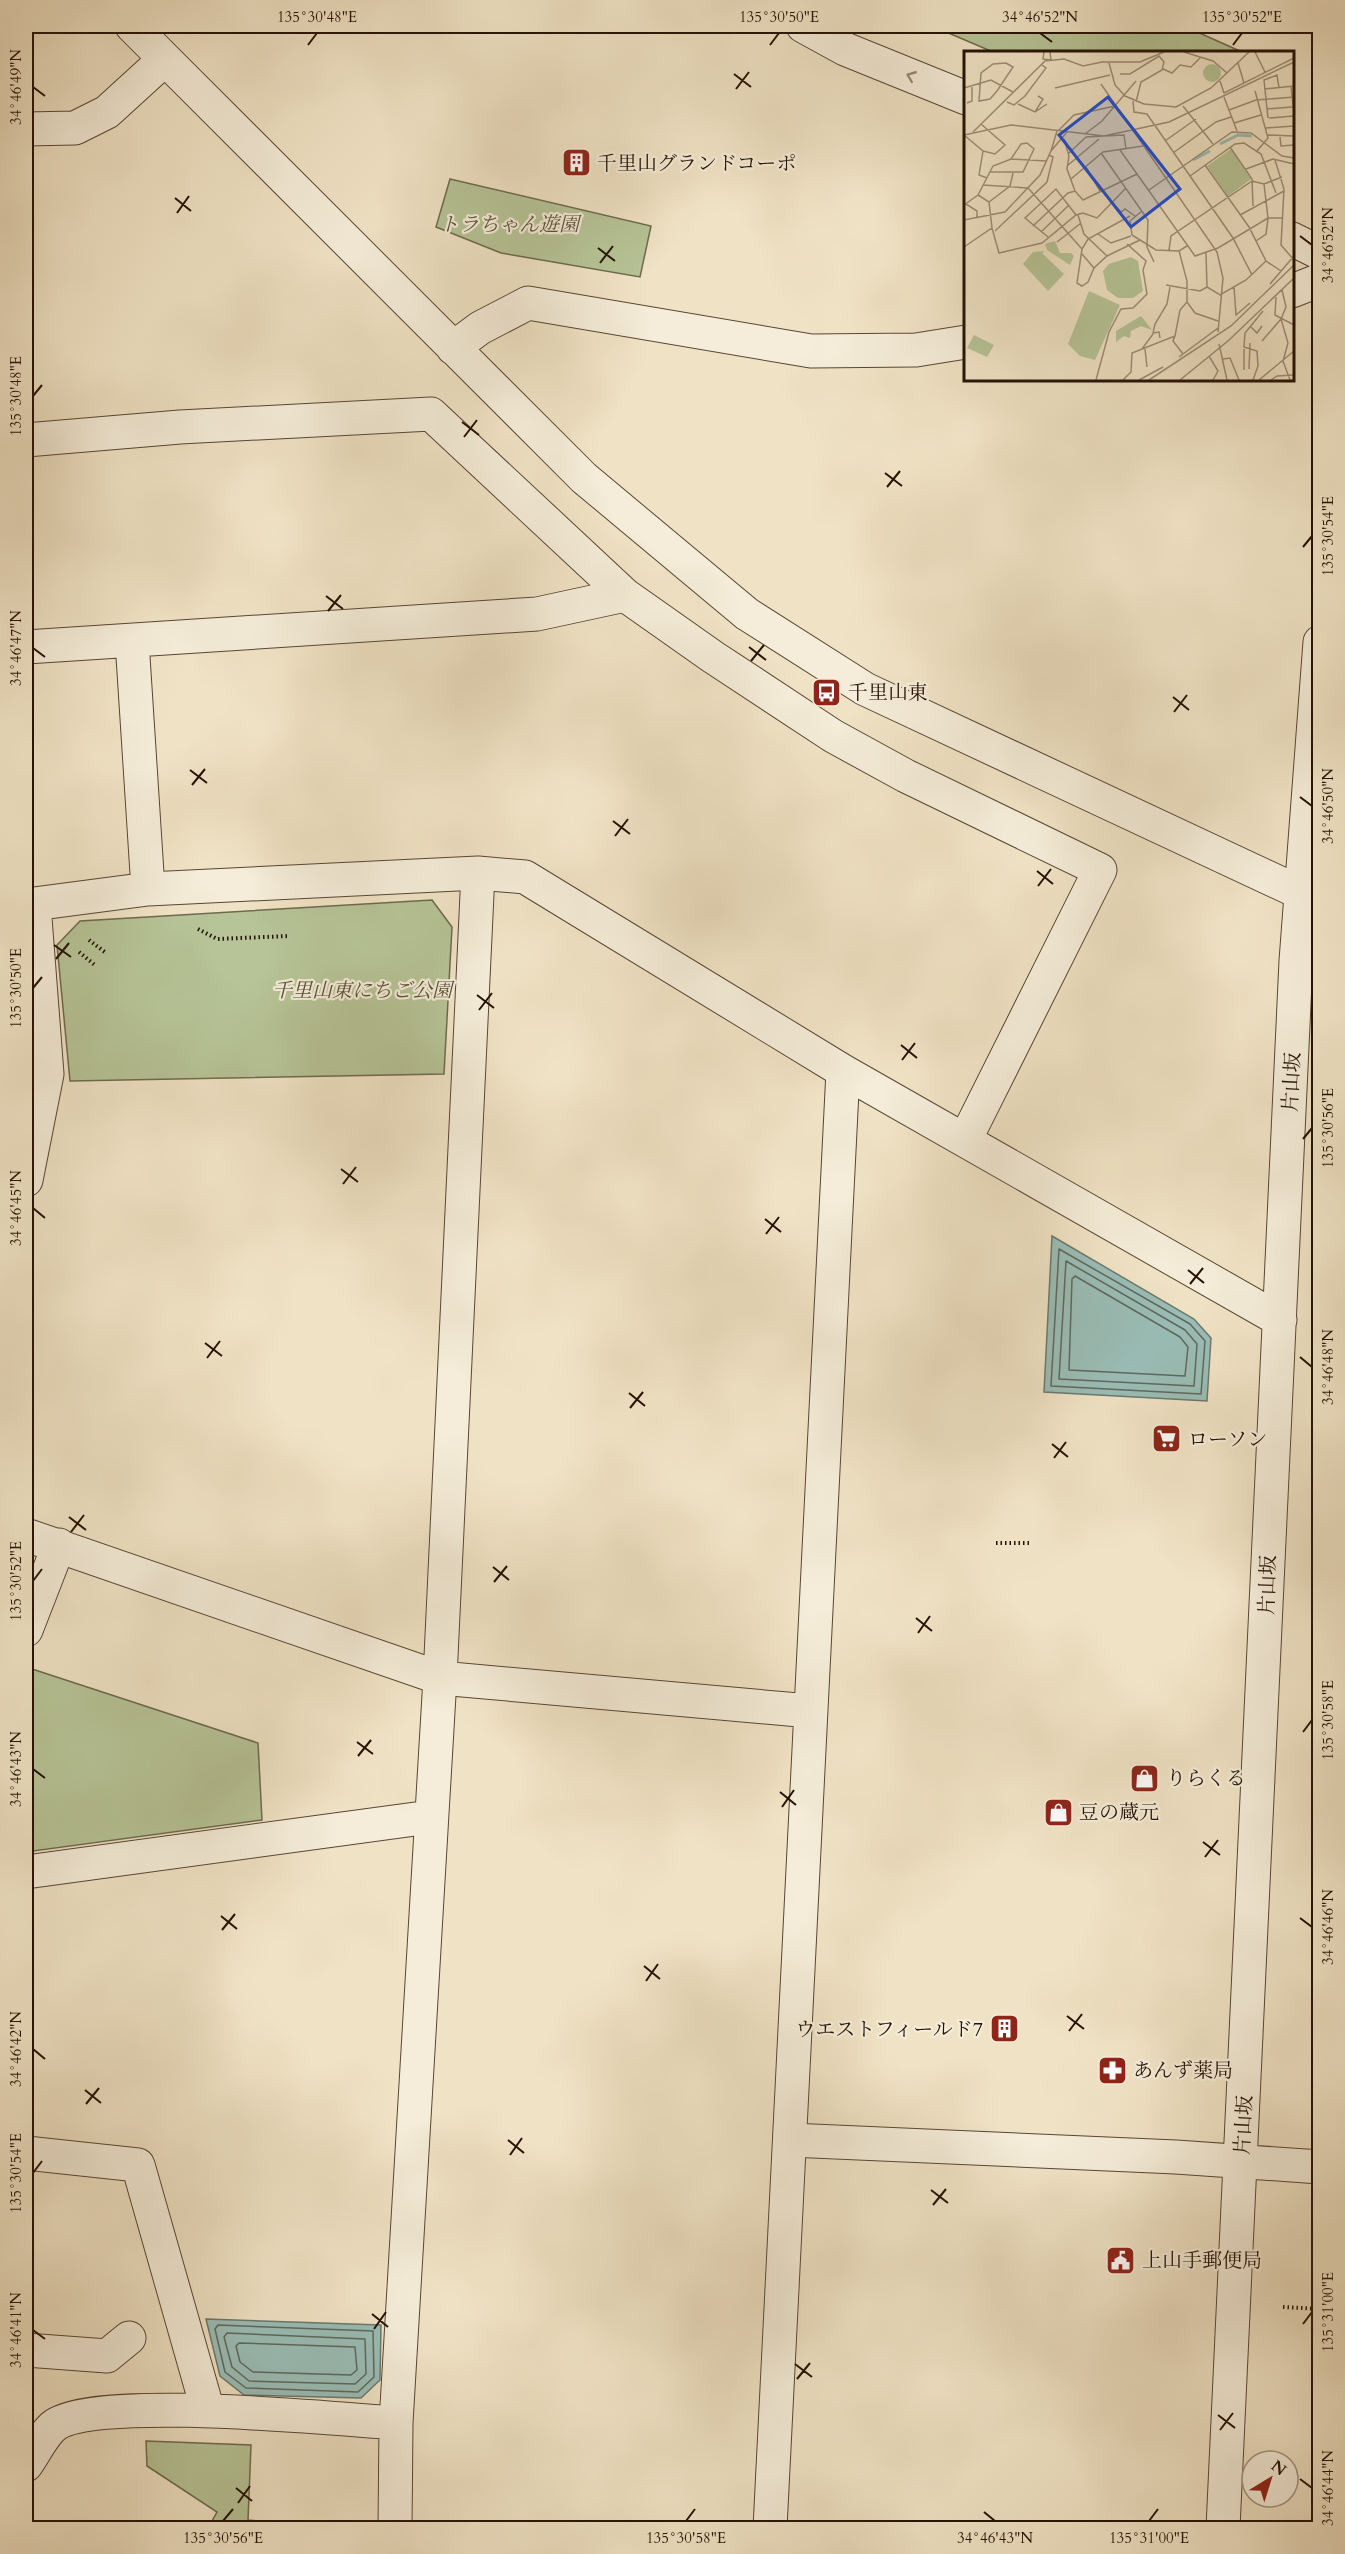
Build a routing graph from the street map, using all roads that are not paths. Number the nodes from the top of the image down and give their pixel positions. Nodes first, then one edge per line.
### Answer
1 (132, 26) edge
2 (803, 26) edge
3 (164, 60) junction
4 (964, 97) edge
5 (26, 129) edge
6 (1294, 240) edge
7 (1320, 253) edge
8 (1320, 279) edge
9 (1294, 291) edge
10 (964, 342) edge
11 (453, 348) junction
12 (26, 440) edge
13 (625, 595) junction
14 (132, 641) junction
15 (1320, 642) edge
16 (26, 647) edge
17 (478, 873) junction
18 (148, 889) junction
19 (1310, 897) edge
20 (30, 905) edge
21 (843, 1071) junction
22 (965, 1140) junction
23 (26, 1180) edge
24 (1280, 1320) junction
25 (26, 1535) edge
26 (59, 1545) junction
27 (26, 1630) edge
28 (440, 1678) junction
29 (810, 1711) junction
30 (430, 1817) junction
31 (26, 1872) edge
32 (790, 2140) junction
33 (26, 2153) edge
34 (1242, 2160) junction
35 (1320, 2167) edge
36 (129, 2338) dead end
37 (26, 2350) edge
38 (208, 2411) junction
39 (396, 2423) junction
40 (26, 2465) edge
41 (395, 2529) edge
42 (770, 2529) edge
43 (1223, 2529) edge

1 - 3 street
4 -> 2 street
3 - 5 street
3 - 11 street
6 - 7 street
8 - 9 street
10 - 11 street
11 - 19 street
12 - 13 street
13 - 14 street
13 - 22 street
14 - 16 street
14 - 18 street
15 - 19 street, 片山坂
17 - 18 street
17 - 21 street
17 - 28 street
18 - 20 street
19 - 24 street, 片山坂
20 - 23 street
21 - 22 street
21 - 29 street
22 - 24 street
24 - 34 street, 片山坂
25 - 26 street
26 - 27 street
26 - 28 street
28 - 29 street
28 - 30 street
29 - 32 street
30 - 31 street
30 - 39 street
32 - 34 street
32 - 42 street
33 - 38 street
34 - 35 street
34 - 43 street, 片山坂
36 - 37 street
38 - 39 street
38 - 40 street
39 - 41 street

